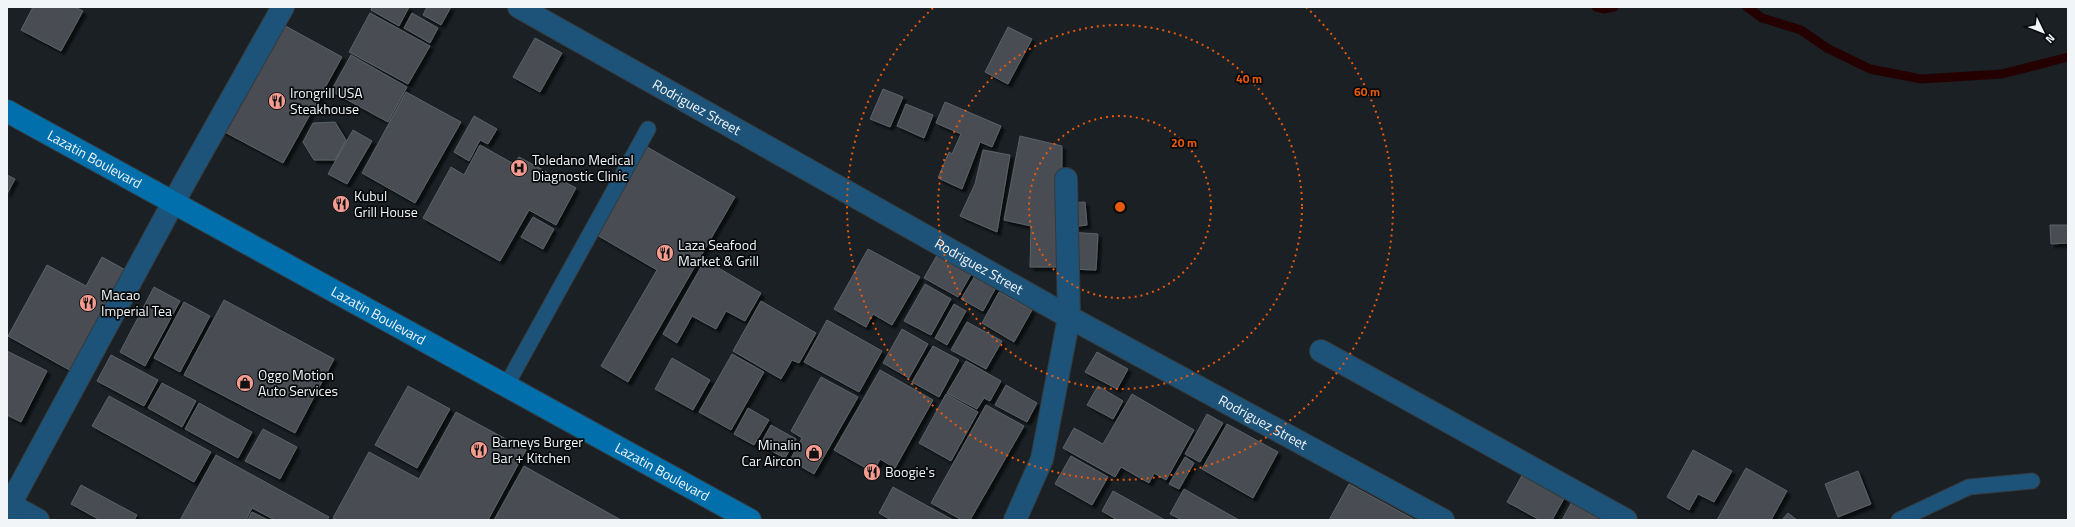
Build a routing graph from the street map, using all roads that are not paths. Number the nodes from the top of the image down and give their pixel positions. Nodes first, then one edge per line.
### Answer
1 (283, 7) edge
2 (524, 8) edge
3 (7, 112) edge
4 (648, 129) dead end
5 (1066, 179) dead end
6 (173, 203) junction
7 (1069, 317) junction
8 (1321, 351) dead end
9 (506, 386) junction
10 (2032, 481) dead end
11 (8, 506) edge
12 (38, 520) edge
13 (750, 520) edge
14 (1015, 520) edge
15 (1443, 520) edge
16 (1626, 520) edge
17 (1900, 520) edge

1 - 6 street
2 - 7 street, Rodriguez Street
3 - 6 main road, Lazatin Boulevard
4 - 9 lane
5 - 7 street
6 - 9 main road, Lazatin Boulevard
6 - 11 street
7 - 14 street
7 - 15 street, Rodriguez Street
8 - 16 street
9 - 13 main road, Lazatin Boulevard
10 - 17 lane
11 - 12 street

